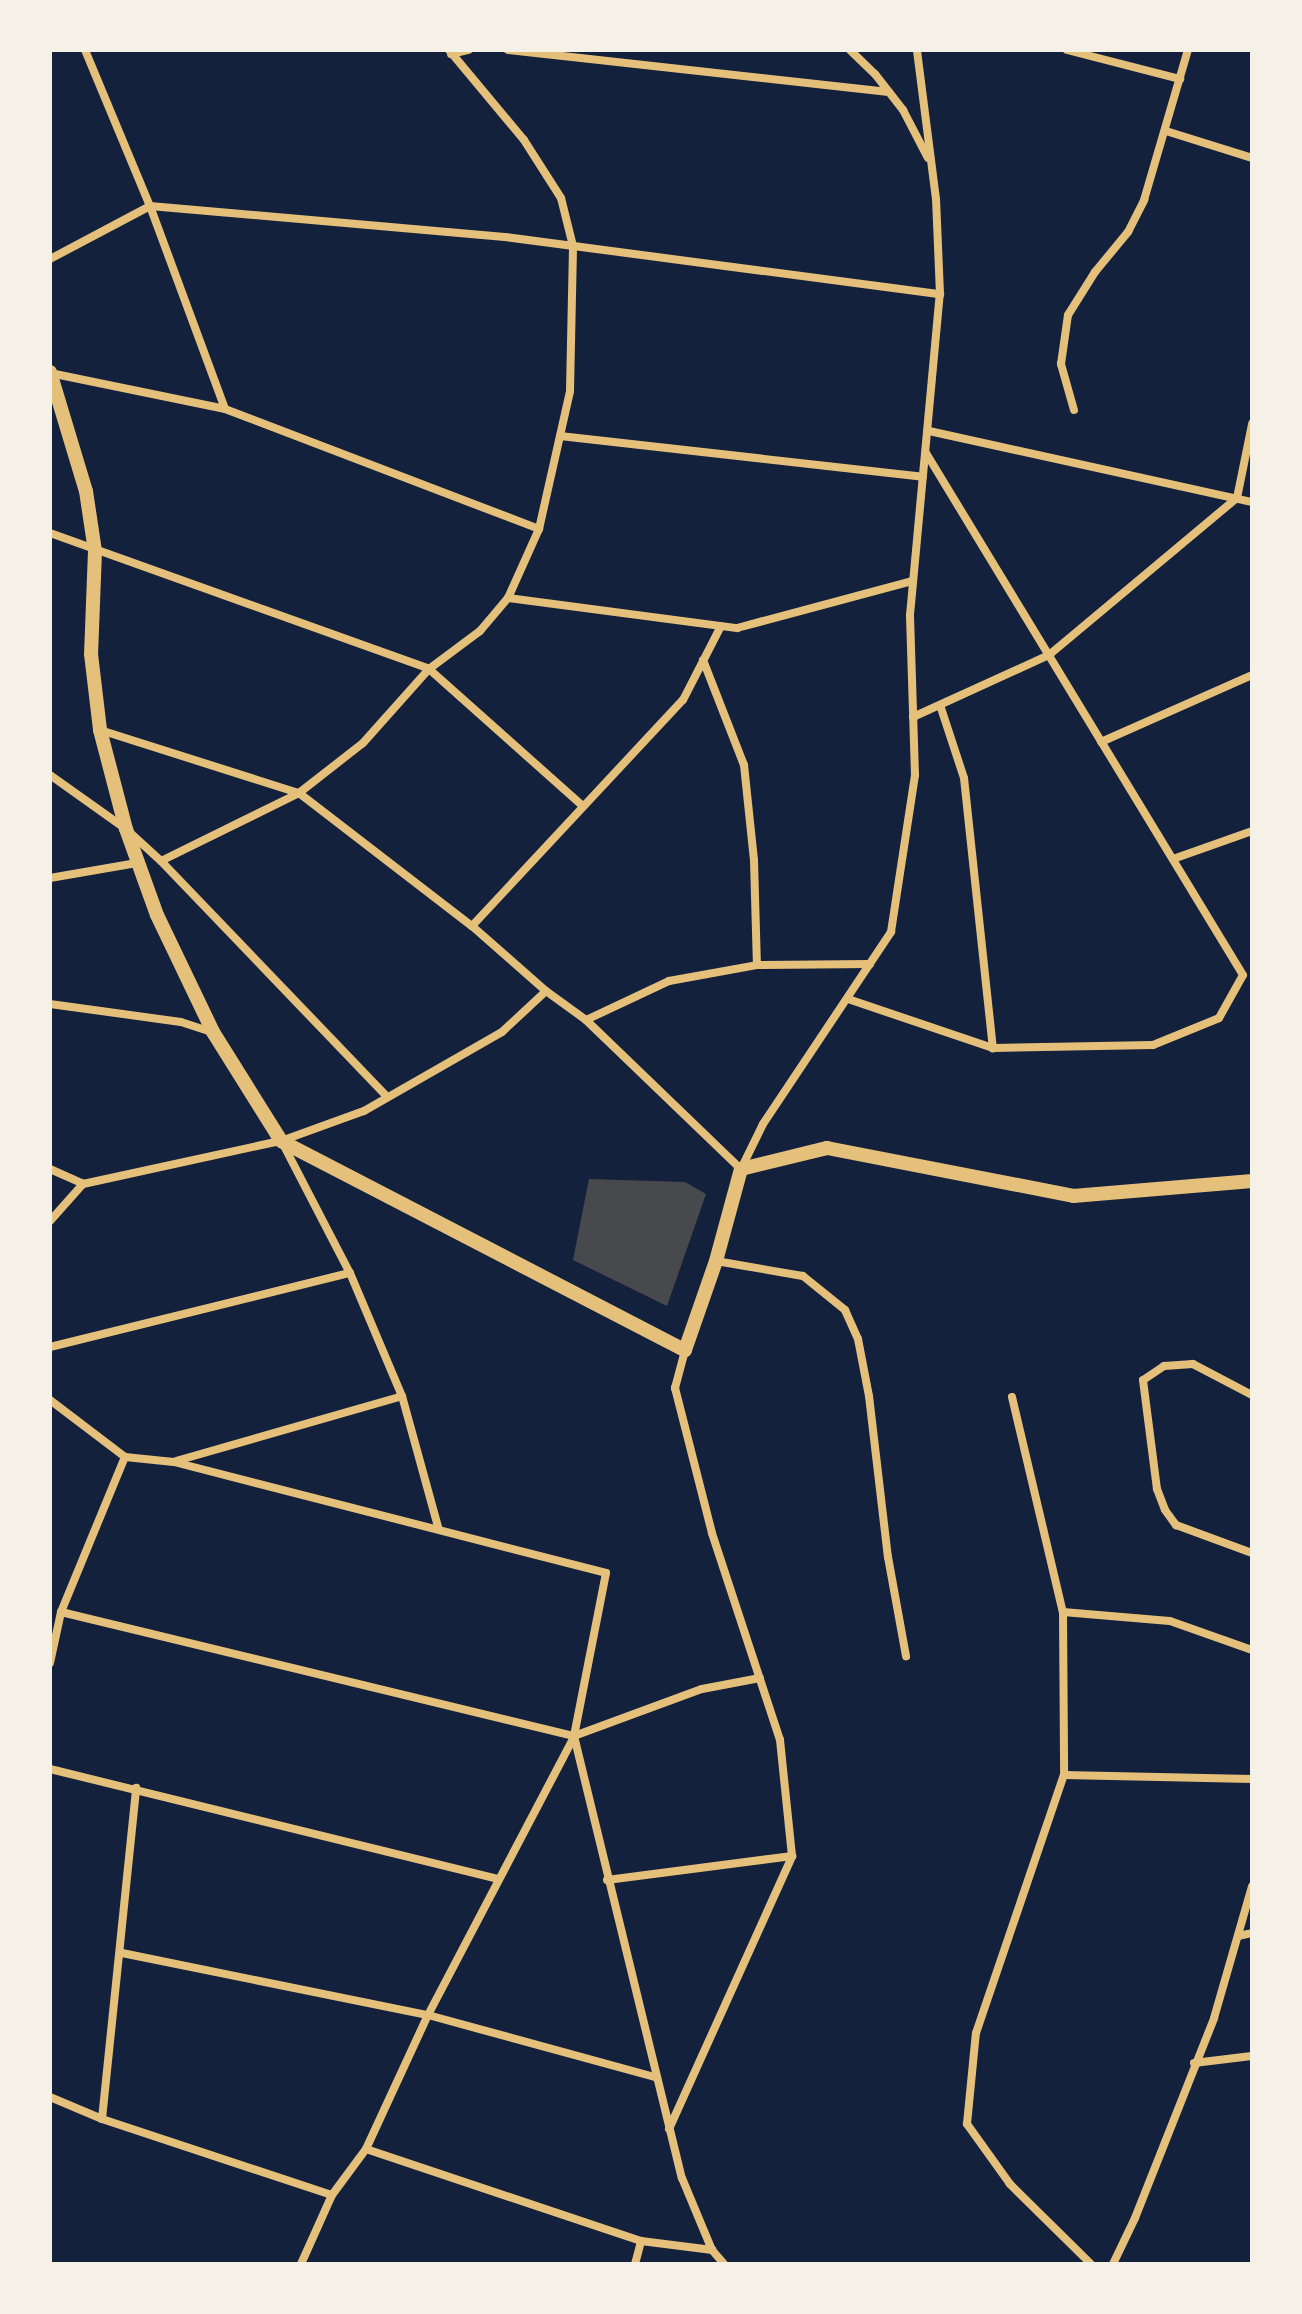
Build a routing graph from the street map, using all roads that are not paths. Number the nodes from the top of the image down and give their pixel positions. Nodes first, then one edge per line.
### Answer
1 (85, 50) edge
2 (469, 50) edge
3 (508, 50) edge
4 (850, 50) edge
5 (917, 50) edge
6 (1067, 50) edge
7 (1188, 50) edge
8 (450, 52) edge
9 (1180, 79) junction
10 (889, 92) junction
11 (1166, 131) junction
12 (1252, 158) edge
13 (930, 163) junction
14 (150, 206) junction
15 (573, 246) junction
16 (50, 259) edge
17 (940, 294) junction
18 (50, 372) edge
19 (225, 409) junction
20 (1074, 410) dead end
21 (1252, 424) edge
22 (929, 431) junction
23 (560, 436) junction
24 (925, 452) junction
25 (923, 477) junction
26 (1237, 498) junction
27 (1252, 502) edge
28 (539, 529) junction
29 (50, 533) edge
30 (95, 551) junction
31 (913, 581) junction
32 (508, 598) junction
33 (721, 626) junction
34 (1049, 655) junction
35 (703, 660) junction
36 (429, 669) junction
37 (1252, 675) edge
38 (940, 705) junction
39 (913, 717) junction
40 (100, 730) junction
41 (1101, 742) junction
42 (50, 775) edge
43 (299, 793) junction
44 (583, 806) junction
45 (126, 829) junction
46 (1252, 831) edge
47 (1173, 859) junction
48 (161, 861) junction
49 (137, 863) junction
50 (50, 878) edge
51 (472, 926) junction
52 (870, 964) junction
53 (757, 965) junction
54 (546, 991) junction
55 (848, 999) junction
56 (50, 1004) edge
57 (586, 1020) junction
58 (213, 1032) junction
59 (993, 1048) junction
60 (387, 1097) junction
61 (281, 1141) junction
62 (50, 1169) edge
63 (741, 1169) junction
64 (1252, 1181) edge
65 (83, 1184) junction
66 (50, 1221) edge
67 (716, 1261) junction
68 (350, 1273) junction
69 (50, 1347) edge
70 (685, 1350) junction
71 (1252, 1395) edge
72 (402, 1396) junction
73 (1012, 1397) dead end
74 (50, 1400) edge
75 (125, 1457) junction
76 (174, 1462) junction
77 (438, 1527) junction
78 (1252, 1553) edge
79 (61, 1612) junction
80 (1063, 1612) junction
81 (1252, 1650) edge
82 (906, 1656) dead end
83 (50, 1663) edge
84 (760, 1678) junction
85 (574, 1736) junction
86 (50, 1769) edge
87 (1064, 1775) junction
88 (1252, 1779) edge
89 (136, 1788) junction
90 (792, 1856) junction
91 (498, 1879) junction
92 (607, 1880) junction
93 (1252, 1886) edge
94 (1252, 1933) edge
95 (1238, 1936) junction
96 (122, 1953) junction
97 (428, 2015) junction
98 (1252, 2056) edge
99 (1194, 2063) junction
100 (655, 2077) junction
101 (50, 2097) edge
102 (102, 2119) junction
103 (669, 2129) junction
104 (366, 2149) junction
105 (332, 2195) junction
106 (641, 2241) junction
107 (712, 2250) junction
108 (301, 2264) edge
109 (635, 2264) edge
110 (724, 2264) edge
111 (1091, 2264) edge
112 (1113, 2264) edge

1 - 14 street
2 - 8 street
3 - 10 street
4 - 10 street
5 - 13 street
6 - 9 street
7 - 9 street
8 - 15 street
9 - 11 street
10 - 13 street
11 - 12 street
11 - 20 street
13 - 17 street
14 - 15 street
14 - 16 street
14 - 19 street
15 - 17 street
15 - 23 street
17 - 22 street
18 - 19 street
18 - 30 street
19 - 28 street
21 - 26 street
22 - 24 street
22 - 26 street
23 - 25 street
23 - 28 street
24 - 25 street
24 - 34 street
25 - 31 street
26 - 27 street
26 - 34 street
28 - 32 street
29 - 30 street
30 - 36 street
30 - 40 street
31 - 33 street
31 - 39 street
32 - 33 street
32 - 36 street
33 - 35 street
34 - 38 street
34 - 41 street
35 - 44 street
35 - 53 street
36 - 43 street
36 - 44 street
37 - 41 street
38 - 39 street
38 - 59 street
39 - 52 street
40 - 43 street
40 - 45 street
41 - 47 street
42 - 45 street
43 - 48 street
43 - 51 street
44 - 51 street
45 - 48 street
45 - 49 street
46 - 47 street
47 - 59 street
48 - 60 street
49 - 50 street
49 - 58 street
51 - 54 street
52 - 53 street
52 - 55 street
53 - 57 street
54 - 57 street
54 - 60 street
55 - 59 street
55 - 63 street
56 - 58 street
57 - 63 street
58 - 61 street
60 - 61 street
61 - 65 street
61 - 68 street
61 - 70 street
62 - 65 street
63 - 64 street
63 - 67 street
65 - 66 street
67 - 70 street
67 - 82 street
68 - 69 street
68 - 72 street
70 - 84 street
71 - 78 street
72 - 76 street
72 - 77 street
73 - 80 street
74 - 75 street
75 - 76 street
75 - 79 street
76 - 77 street
77 - 85 street
79 - 83 street
79 - 85 street
80 - 81 street
80 - 87 street
84 - 85 street
84 - 90 street
85 - 91 street
85 - 92 street
86 - 89 street
87 - 88 street
87 - 111 street
89 - 91 street
89 - 96 street
90 - 92 street
90 - 103 street
91 - 97 street
92 - 100 street
93 - 95 street
94 - 95 street
95 - 99 street
96 - 97 street
96 - 102 street
97 - 100 street
97 - 104 street
98 - 99 street
99 - 112 street
100 - 103 street
101 - 102 street
102 - 105 street
103 - 107 street
104 - 105 street
104 - 106 street
105 - 108 street
106 - 107 street
106 - 109 street
107 - 110 street

